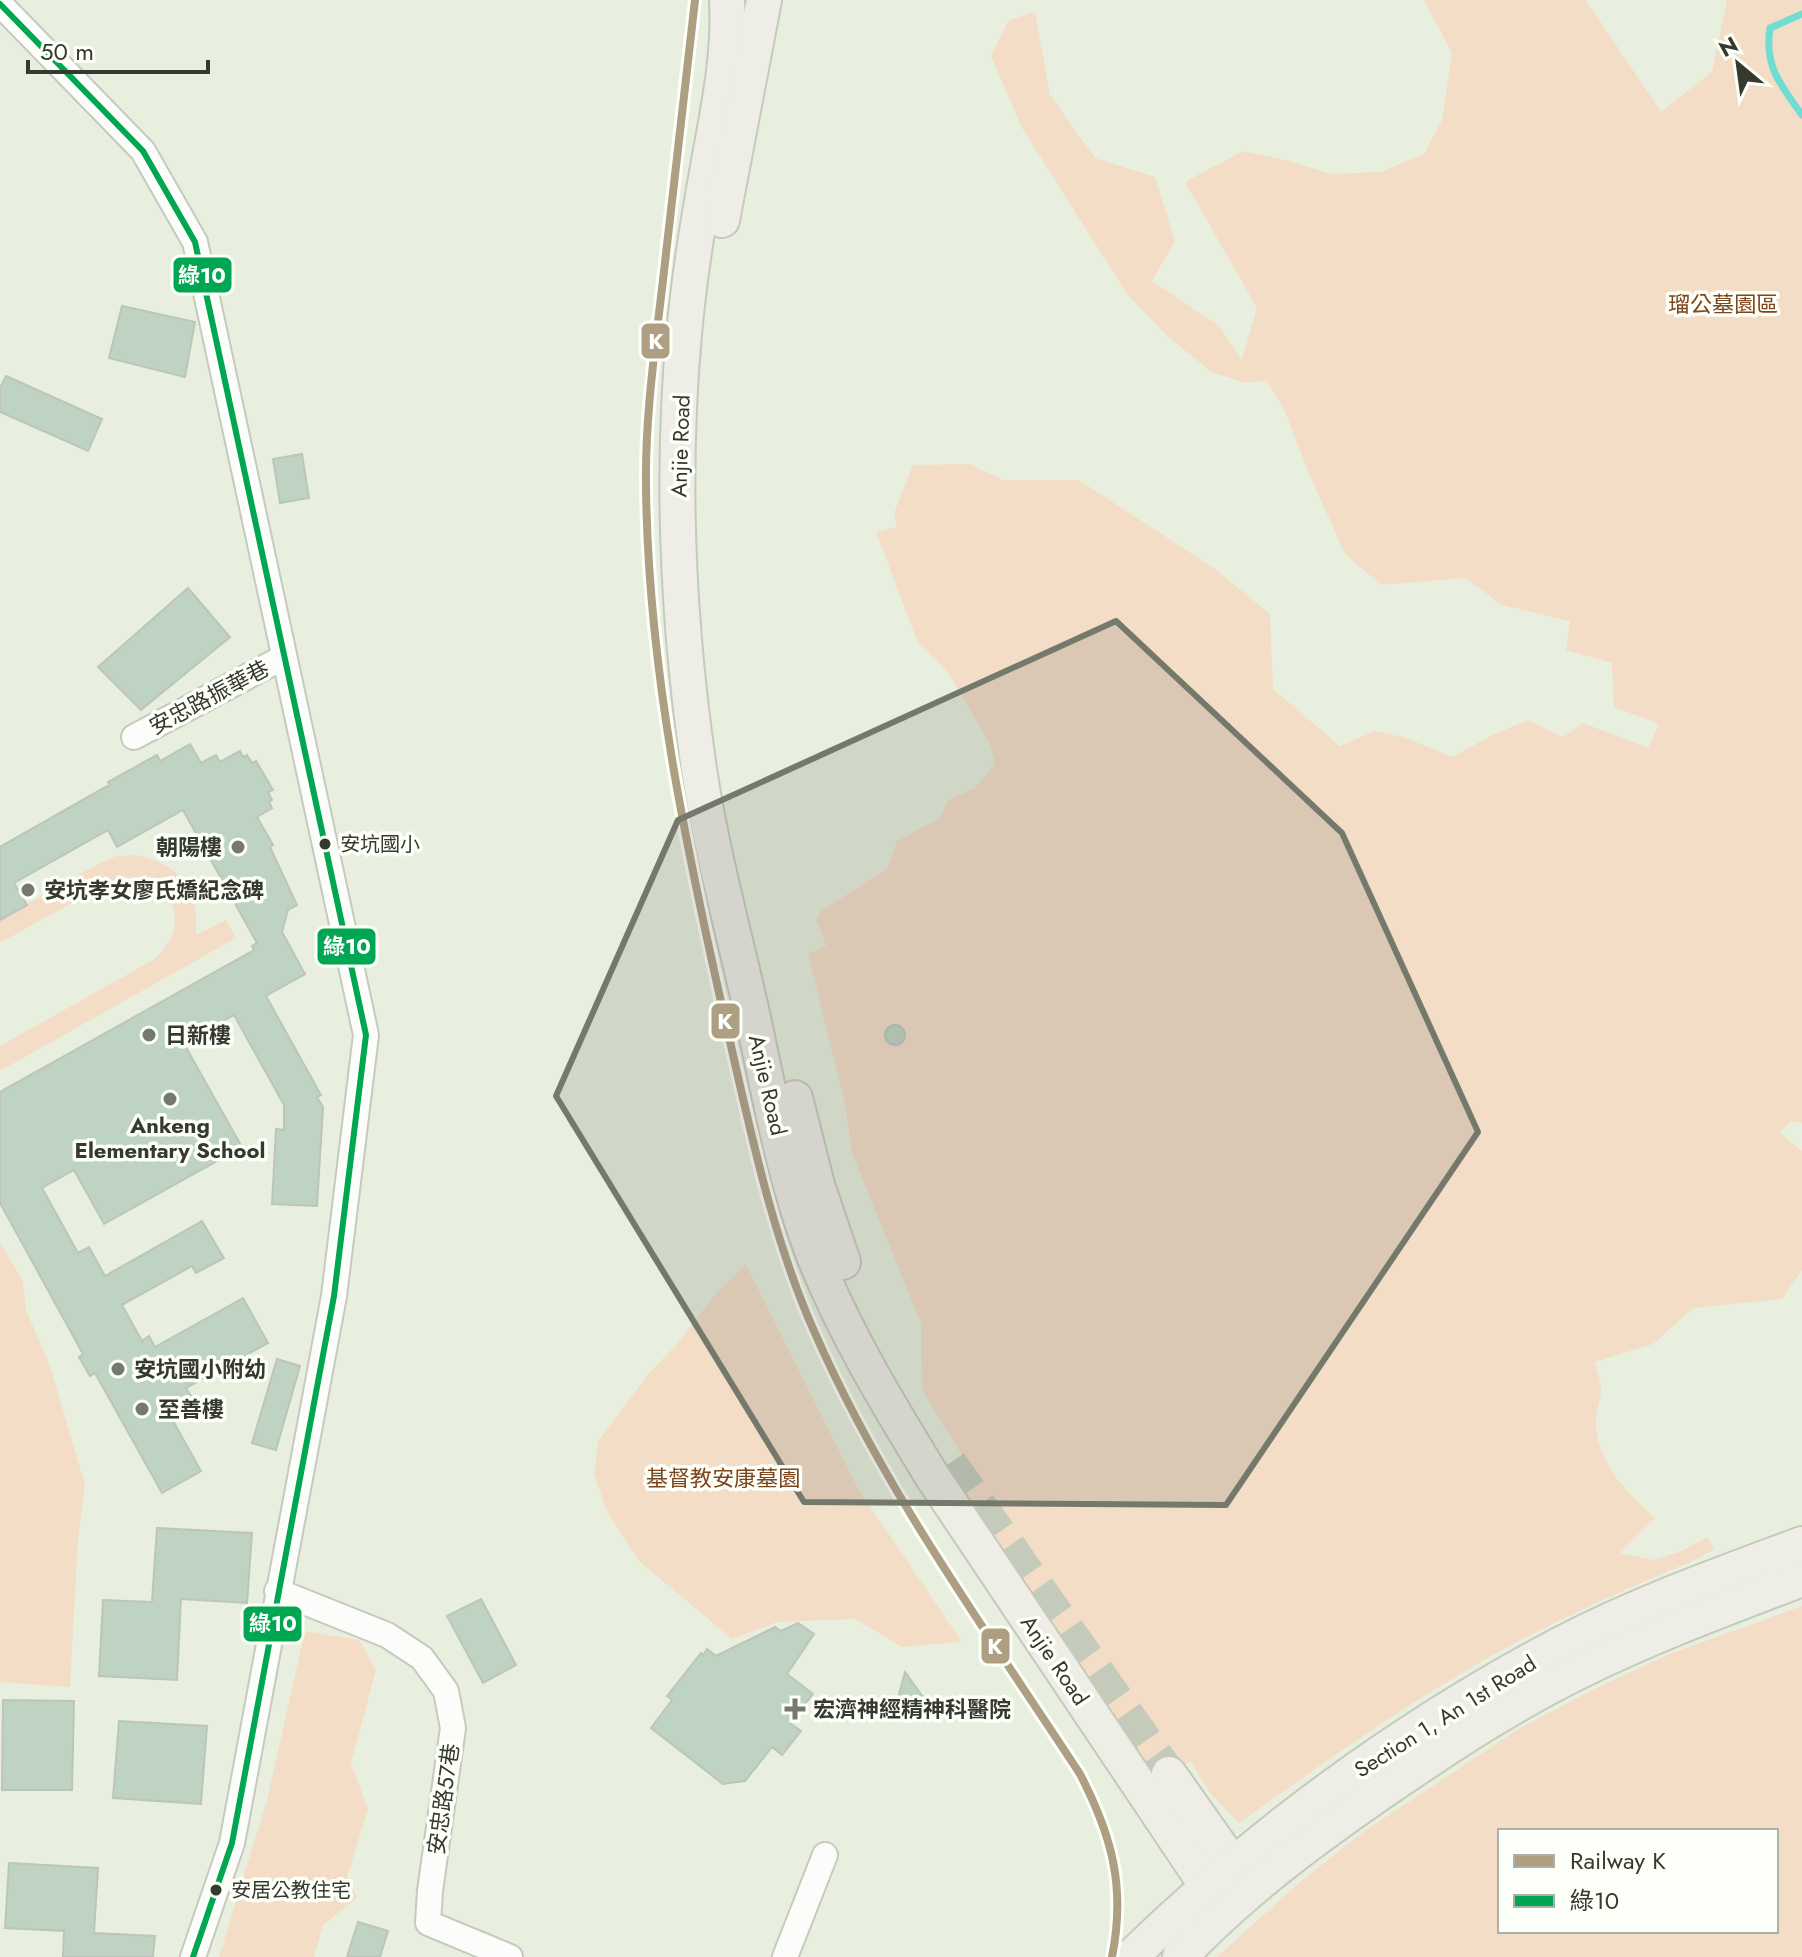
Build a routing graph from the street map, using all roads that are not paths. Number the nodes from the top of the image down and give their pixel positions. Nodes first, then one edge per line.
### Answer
1 (727, 0) edge
2 (764, 0) edge
3 (0, 4) edge
4 (731, 110) junction
5 (284, 657) junction
6 (134, 737) dead end
7 (899, 1402) junction
8 (950, 1463) tunnel mouth
9 (1802, 1544) edge
10 (1707, 1579) junction
11 (1802, 1579) edge
12 (277, 1591) junction
13 (1720, 1610) junction
14 (1169, 1774) tunnel mouth
15 (825, 1855) dead end
16 (1242, 1878) junction
17 (1216, 1900) junction
18 (193, 1957) edge
19 (510, 1957) edge
20 (785, 1957) edge
21 (1131, 1957) edge
22 (1180, 1957) edge

1 - 4 street, Anjie Road
2 - 4 street, Anjie Road
3 - 5 street
4 - 7 street, Anjie Road
5 - 6 street, 安忠路振華巷
5 - 12 street
7 - 8 street, Anjie Road
7 - 17 street, Anjie Road
9 - 10 street, Section 1, An 1st Road
10 - 13 street
10 - 16 street, Section 1, An 1st Road
11 - 13 street, Section 1, An 1st Road
12 - 18 street
12 - 19 street, 安忠路57巷
13 - 16 street, Section 1, An 1st Road
14 - 16 street
15 - 20 street
16 - 17 street, Section 1, An 1st Road
17 - 21 street, Section 1, An 1st Road
17 - 22 street, Section 1, An 1st Road

